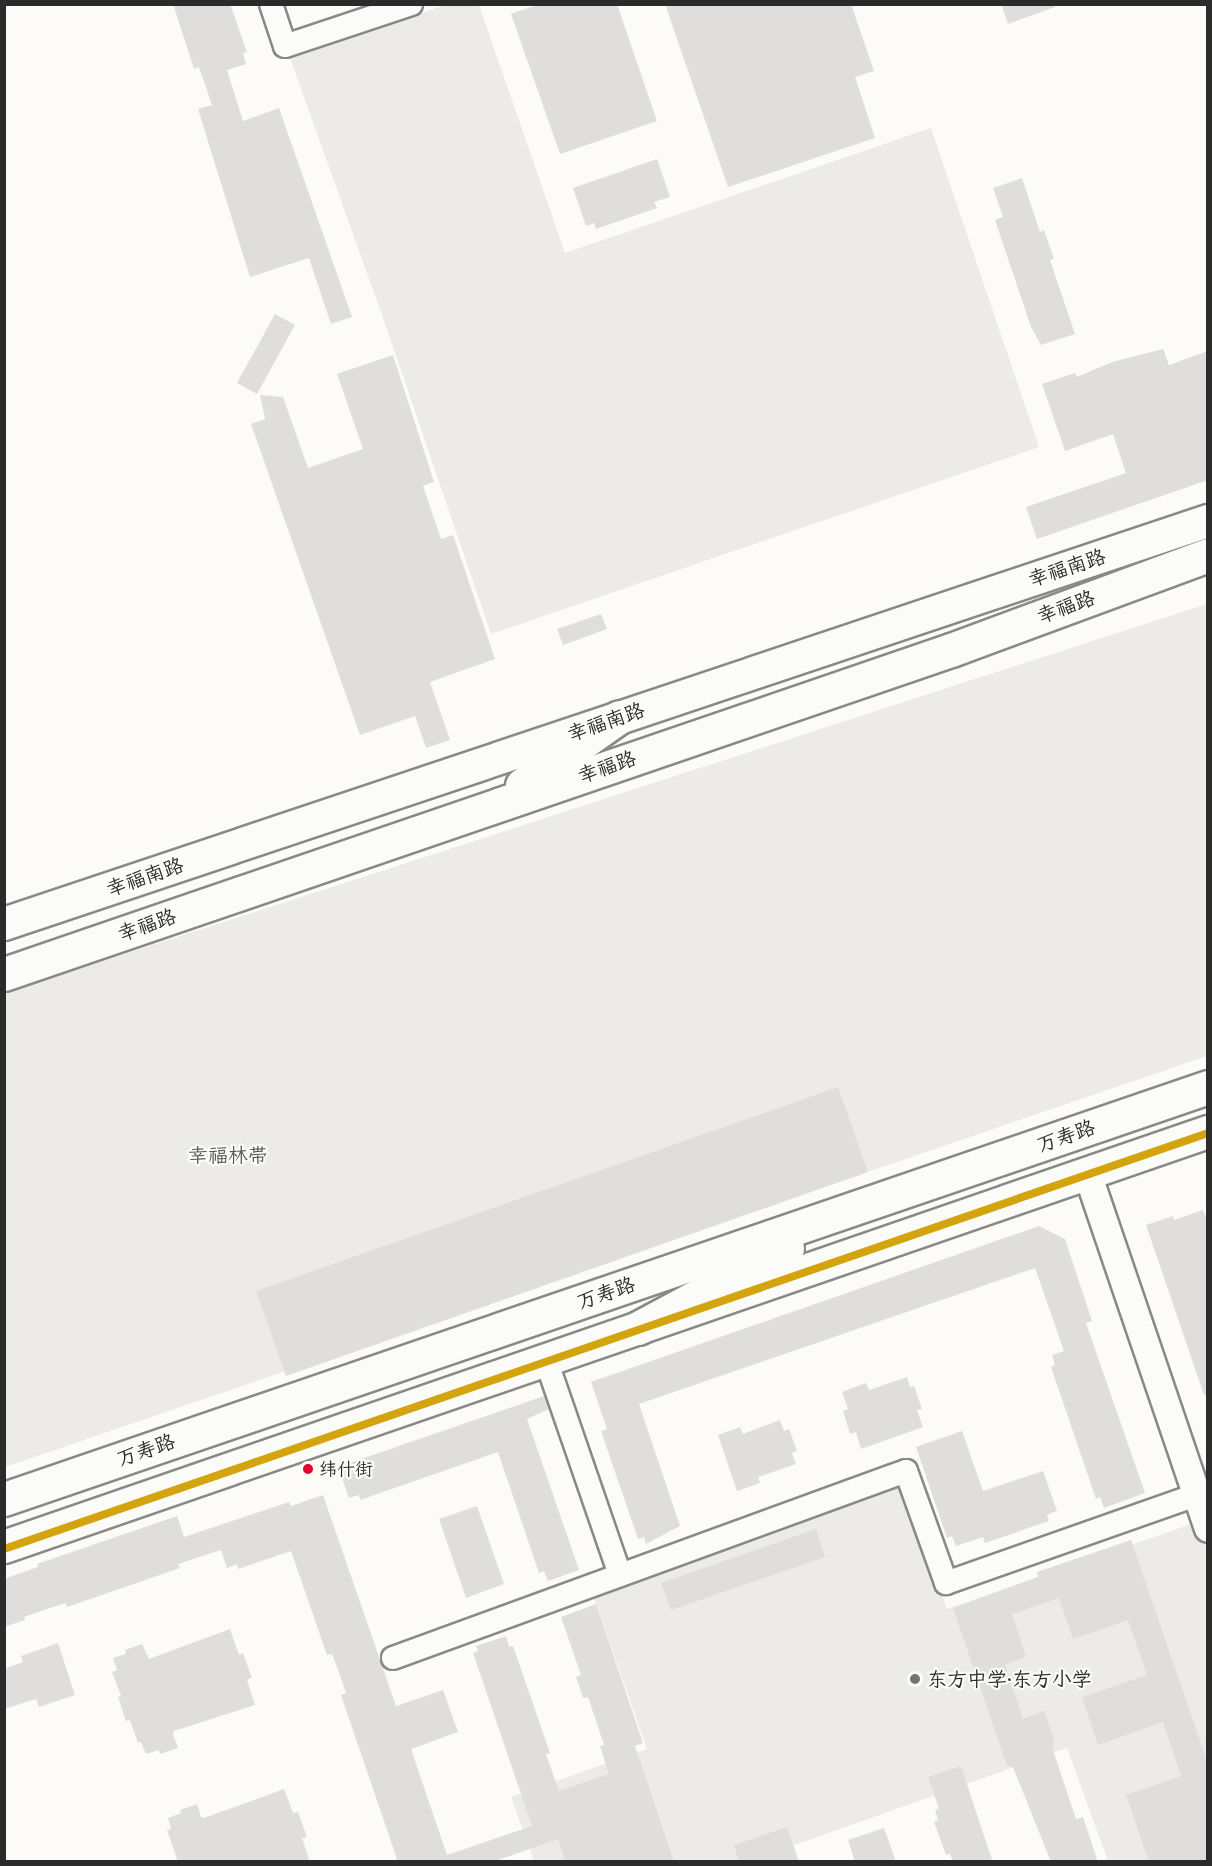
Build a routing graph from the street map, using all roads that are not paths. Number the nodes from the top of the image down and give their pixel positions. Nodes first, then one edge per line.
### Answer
1 (271, 4) edge
2 (411, 4) edge
3 (1208, 520) edge
4 (1208, 555) edge
5 (619, 717) junction
6 (489, 808) junction
7 (4, 924) edge
8 (4, 974) edge
9 (1208, 1087) edge
10 (1208, 1131) edge
11 (1087, 1173) junction
12 (873, 1202) junction
13 (638, 1328) junction
14 (546, 1360) junction
15 (1196, 1495) junction
16 (4, 1499) edge
17 (1208, 1528) edge
18 (4, 1547) edge
19 (620, 1575) junction
20 (393, 1658) dead end

1 - 2 street
3 - 5 main road, 幸福南路
4 - 6 main road, 幸福路
5 - 6 main road
5 - 7 main road, 幸福南路
6 - 8 main road, 幸福路
9 - 12 main road, 万寿路
10 - 11 main road
11 - 13 main road
11 - 15 street
12 - 13 main road
12 - 16 main road, 万寿路
13 - 14 main road
14 - 18 main road
14 - 19 street
15 - 17 street
15 - 19 street
19 - 20 street

